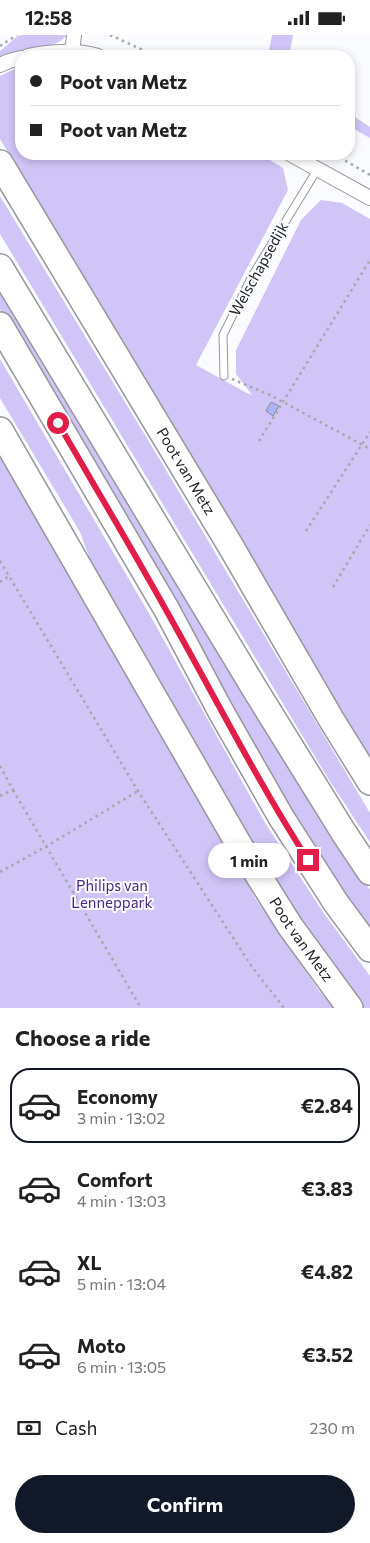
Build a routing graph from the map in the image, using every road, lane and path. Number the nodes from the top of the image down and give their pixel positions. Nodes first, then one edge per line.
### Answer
1 (17, 35) edge
2 (74, 35) edge
3 (110, 35) edge
4 (0, 46) edge
5 (72, 50) edge
6 (143, 50) edge
7 (15, 60) edge
8 (0, 65) edge
9 (301, 160) edge
10 (344, 160) edge
11 (0, 163) edge
12 (317, 169) junction
13 (370, 175) edge
14 (370, 198) edge
15 (370, 260) edge
16 (0, 267) edge
17 (0, 325) edge
18 (224, 376) joint
19 (284, 402) junction
20 (0, 430) edge
21 (370, 432) edge
22 (259, 441) dead end
23 (362, 445) junction
24 (370, 449) edge
25 (370, 525) edge
26 (306, 531) dead end
27 (0, 561) edge
28 (9, 577) junction
29 (0, 581) edge
30 (333, 587) dead end
31 (0, 766) edge
32 (370, 783) edge
33 (13, 790) junction
34 (138, 791) junction
35 (0, 796) edge
36 (47, 846) junction
37 (0, 872) edge
38 (370, 872) edge
39 (370, 949) edge
40 (141, 1008) edge
41 (284, 1008) edge
42 (350, 1008) edge

1 - 4 path
2 - 5 street
3 - 6 path
7 - 8 street
9 - 12 street
10 - 13 path
11 - 32 highway, Poot van Metz
12 - 14 street
12 - 18 lane, Welschapsedijk
15 - 19 path
16 - 38 highway
17 - 39 highway
18 - 19 path
19 - 22 path
19 - 23 path
20 - 42 highway, Poot van Metz
21 - 23 path
23 - 24 path
23 - 26 path
25 - 30 path
27 - 28 path
28 - 29 path
28 - 34 path
31 - 33 path
33 - 35 path
33 - 36 path
34 - 36 path
34 - 41 path
36 - 37 path
36 - 40 path

